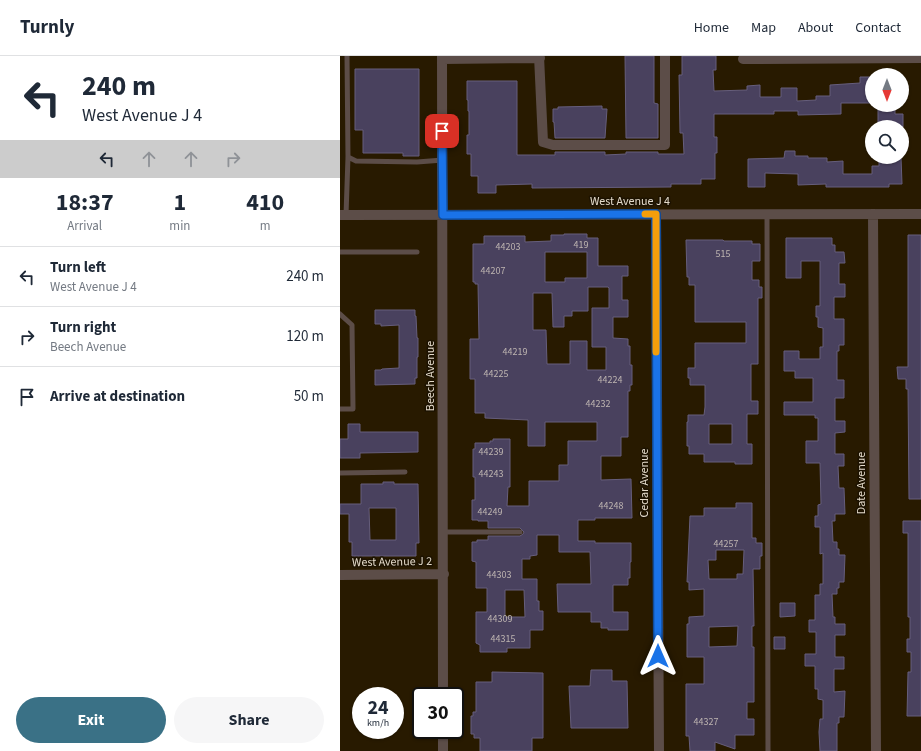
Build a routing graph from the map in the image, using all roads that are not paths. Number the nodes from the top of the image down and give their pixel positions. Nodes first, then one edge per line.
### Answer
1 (347, 56) edge
2 (665, 56) edge
3 (442, 57) edge
4 (540, 57) edge
5 (921, 58) edge
6 (743, 59) dead end
7 (348, 157) junction
8 (442, 160) junction
9 (656, 214) junction
10 (767, 214) junction
11 (873, 214) junction
12 (921, 214) edge
13 (343, 215) edge
14 (443, 215) junction
15 (340, 252) edge
16 (417, 252) dead end
17 (340, 314) edge
18 (340, 409) edge
19 (405, 472) dead end
20 (340, 473) edge
21 (444, 532) junction
22 (520, 532) dead end
23 (444, 574) junction
24 (340, 575) edge
25 (444, 687) edge
26 (443, 739) edge
27 (443, 751) edge
28 (659, 751) edge
29 (768, 751) edge
30 (876, 751) edge

1 - 7 lane
2 - 4 street
3 - 4 street
3 - 8 street, Beech Avenue
5 - 6 street
7 - 8 lane
7 - 13 lane
8 - 14 street, Beech Avenue
9 - 10 street, West Avenue J 4
9 - 14 street, West Avenue J 4
9 - 28 street, Cedar Avenue
10 - 11 street, West Avenue J 4
10 - 29 lane
11 - 12 street, West Avenue J 4
11 - 30 street, Date Avenue
13 - 14 street, West Avenue J 4
14 - 21 street, Beech Avenue
15 - 16 lane
17 - 18 lane
19 - 20 lane
21 - 22 lane
21 - 23 street, Beech Avenue
23 - 24 street, West Avenue J 2
23 - 25 street, Beech Avenue
26 - 27 street

